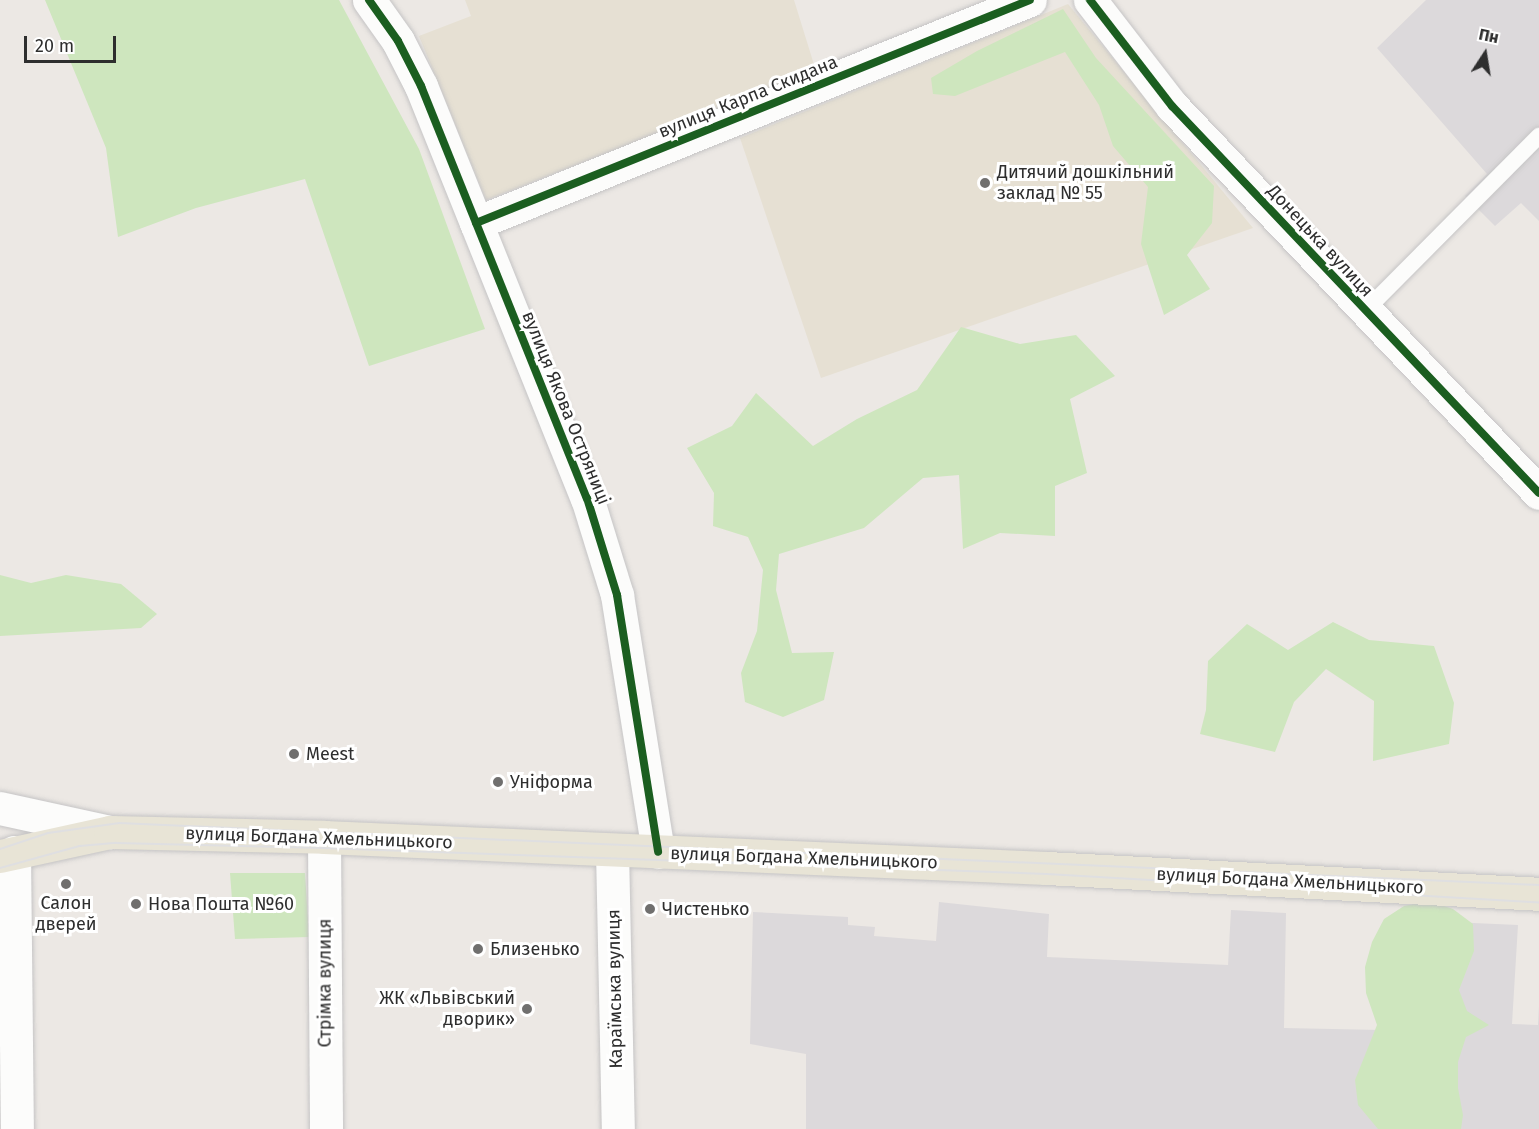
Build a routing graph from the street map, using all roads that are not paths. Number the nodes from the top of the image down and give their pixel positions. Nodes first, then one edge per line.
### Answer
1 (369, 0) edge
2 (1030, 0) edge
3 (1090, 0) edge
4 (1539, 136) edge
5 (476, 223) junction
6 (1365, 311) junction
7 (1539, 493) edge
8 (0, 808) edge
9 (110, 832) junction
10 (324, 837) junction
11 (612, 850) junction
12 (658, 852) junction
13 (7, 854) edge
14 (1539, 894) edge
15 (17, 1129) edge
16 (326, 1129) edge
17 (618, 1129) edge

1 - 5 street, вулиця Якова Остряниці
2 - 5 street, вулиця Карпа Скидана
3 - 6 street, Донецька вулиця
4 - 6 lane
5 - 12 street, вулиця Якова Остряниці
6 - 7 street, Донецька вулиця
8 - 9 street
9 - 10 main road, вулиця Богдана Хмельницького
9 - 13 main road, вулиця Богдана Хмельницького
10 - 11 main road, вулиця Богдана Хмельницького
10 - 16 street, Стрімка вулиця
11 - 12 main road, вулиця Богдана Хмельницького
11 - 17 street, Караїмська вулиця
12 - 14 main road, вулиця Богдана Хмельницького
13 - 15 street

